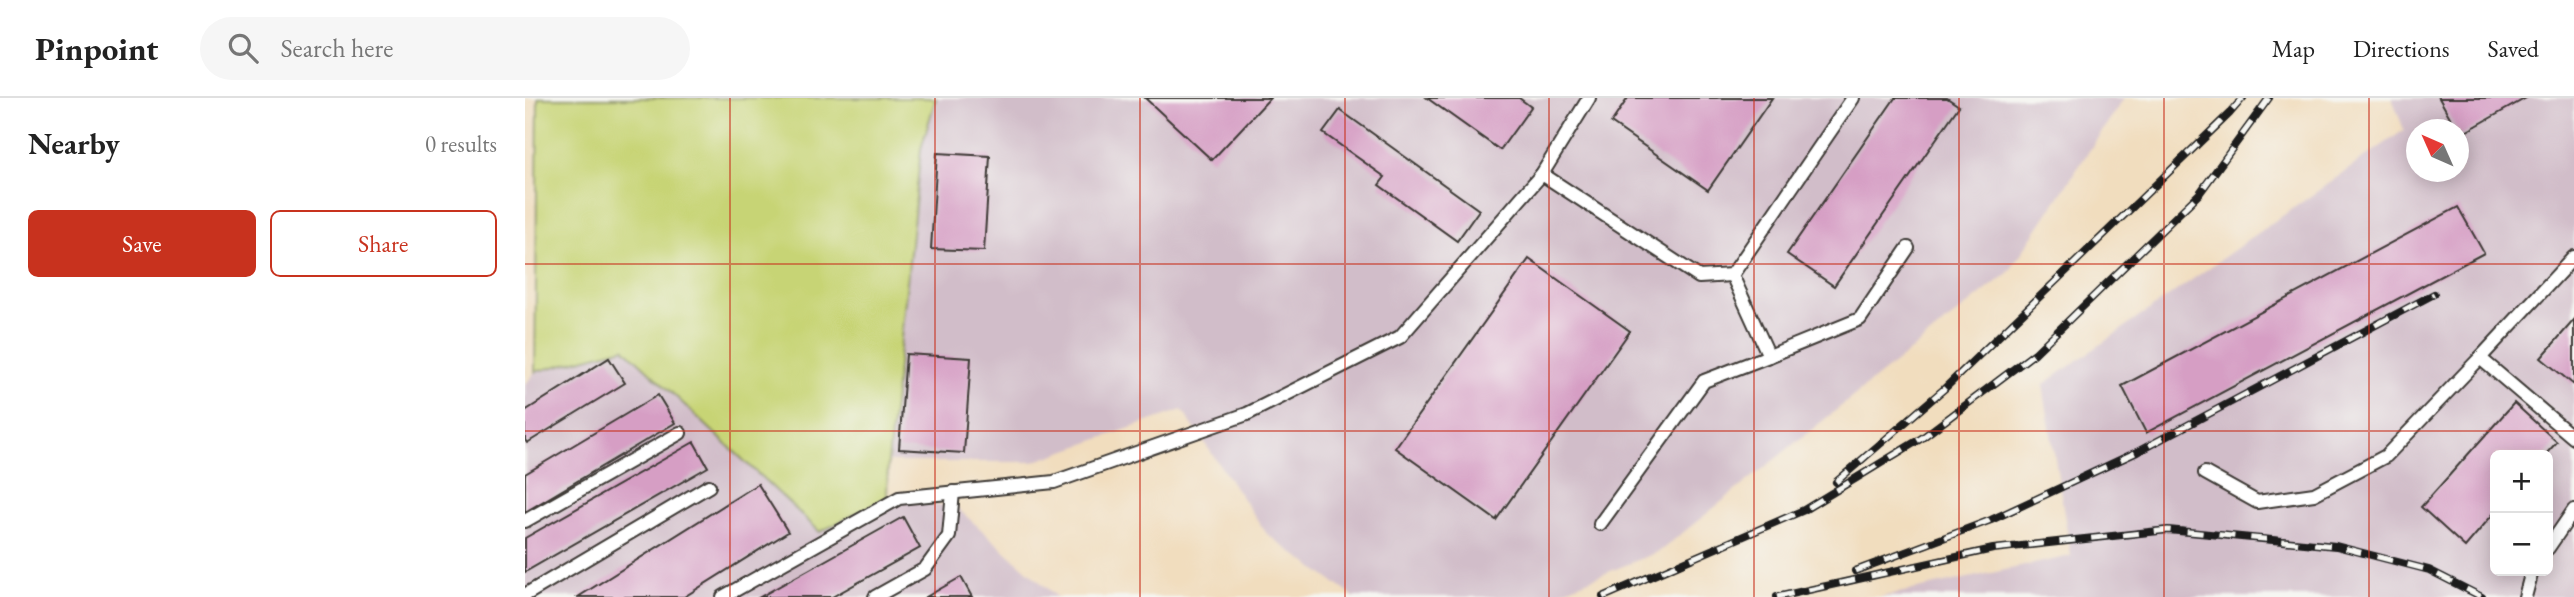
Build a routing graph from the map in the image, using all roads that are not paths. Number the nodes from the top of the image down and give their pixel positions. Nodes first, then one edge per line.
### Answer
1 (1589, 98) edge
2 (1853, 98) edge
3 (1542, 174) junction
4 (1908, 248) dead end
5 (2574, 257) edge
6 (1732, 275) junction
7 (1769, 356) junction
8 (2480, 358) junction
9 (680, 433) dead end
10 (2574, 438) edge
11 (2205, 472) dead end
12 (709, 486) dead end
13 (953, 492) junction
14 (2574, 510) edge
15 (525, 521) edge
16 (1600, 524) dead end
17 (2553, 541) edge
18 (2531, 576) edge
19 (525, 595) edge
20 (723, 597) edge
21 (875, 597) edge
22 (2525, 597) edge

1 - 3 lane
2 - 6 lane
3 - 6 lane
3 - 13 lane
4 - 7 lane
5 - 8 lane
6 - 7 lane
7 - 16 lane
8 - 10 lane
8 - 11 lane
9 - 15 lane
12 - 19 lane
13 - 20 lane
13 - 21 lane
14 - 17 lane
18 - 22 lane

